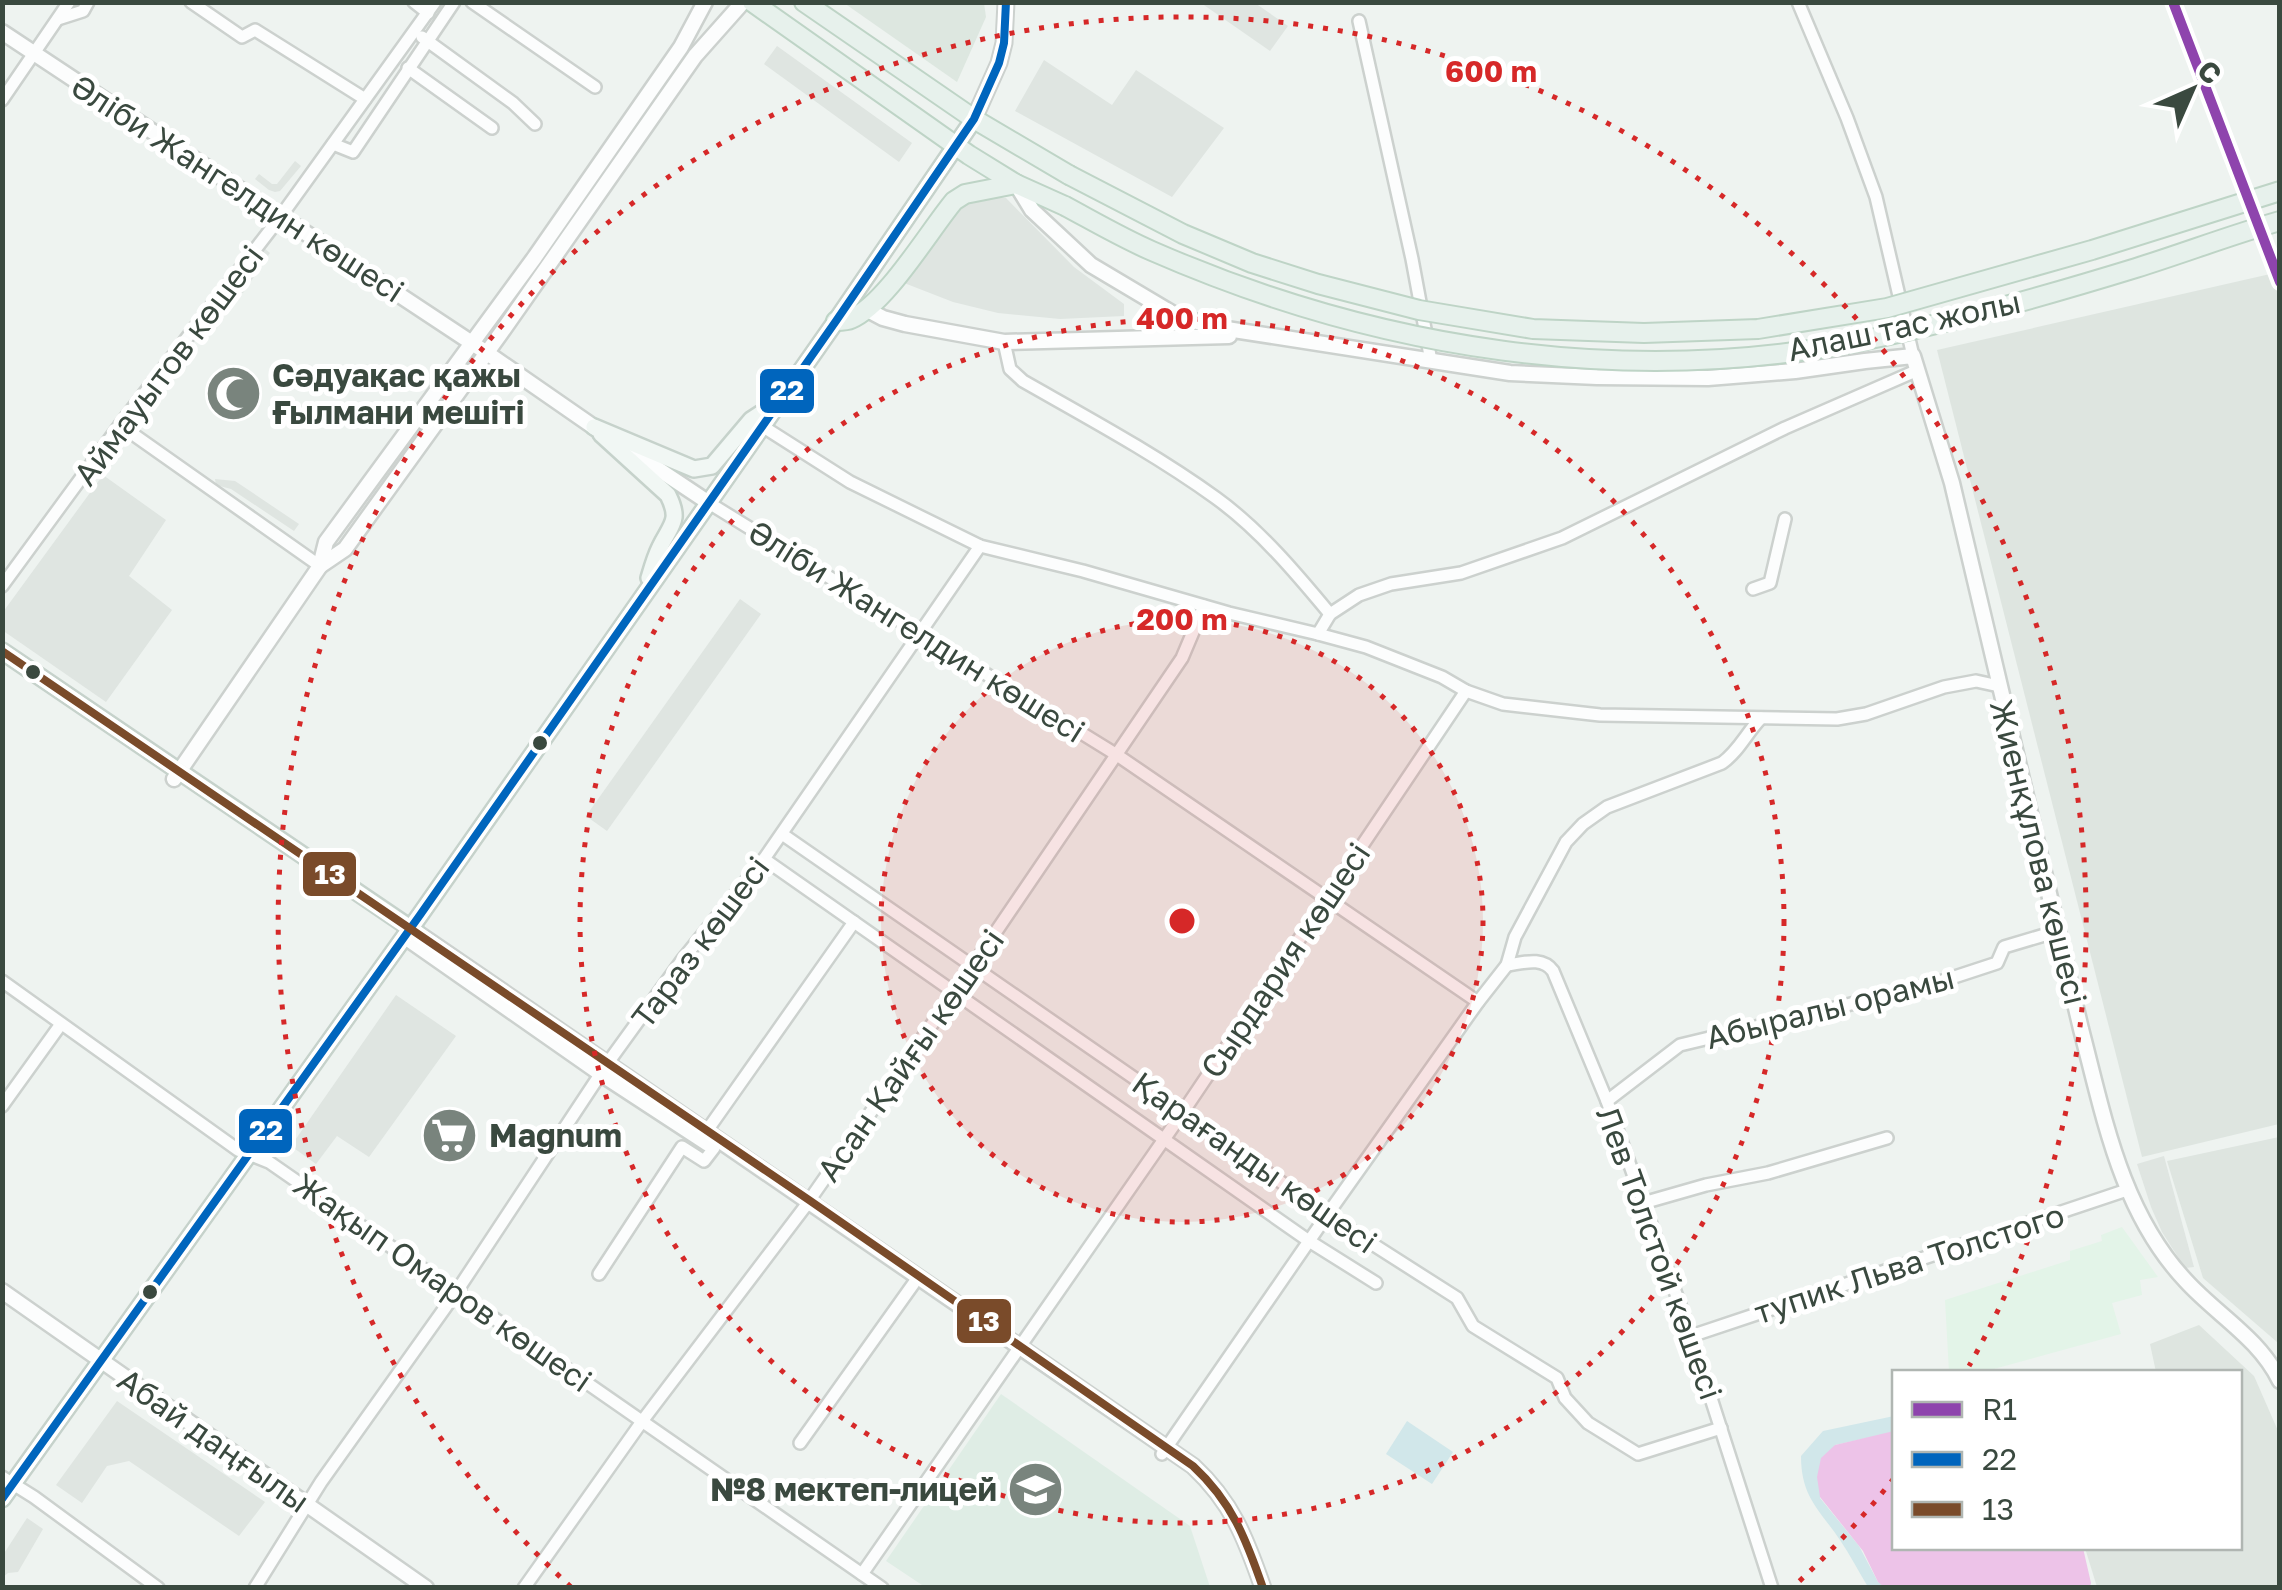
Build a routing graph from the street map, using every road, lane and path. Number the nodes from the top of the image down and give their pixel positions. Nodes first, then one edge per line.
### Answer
1 (68, 2) edge
2 (88, 2) edge
3 (191, 2) edge
4 (414, 2) edge
5 (454, 2) edge
6 (472, 2) edge
7 (705, 2) edge
8 (743, 2) edge
9 (752, 2) edge
10 (804, 2) edge
11 (1006, 2) edge
12 (1798, 2) edge
13 (432, 8) edge
14 (58, 18) junction
15 (1359, 21) dead end
16 (2, 32) edge
17 (414, 32) junction
18 (427, 42) junction
19 (681, 46) junction
20 (34, 53) junction
21 (695, 56) junction
22 (408, 68) junction
23 (595, 87) dead end
24 (2, 100) edge
25 (366, 100) junction
26 (974, 120) junction
27 (535, 124) dead end
28 (492, 128) dead end
29 (333, 144) junction
30 (956, 145) junction
31 (1016, 184) junction
32 (2280, 191) edge
33 (281, 216) junction
34 (2280, 221) edge
35 (866, 309) junction
36 (836, 321) junction
37 (1260, 335) junction
38 (1004, 342) junction
39 (472, 343) junction
40 (487, 352) junction
41 (1431, 361) junction
42 (1916, 363) junction
43 (780, 401) junction
44 (120, 425) junction
45 (762, 426) junction
46 (594, 427) junction
47 (709, 502) junction
48 (1784, 519) dead end
49 (980, 546) junction
50 (320, 566) junction
51 (2, 586) edge
52 (1753, 589) dead end
53 (644, 596) junction
54 (1204, 606) junction
55 (1330, 614) junction
56 (921, 632) junction
57 (1318, 634) junction
58 (2, 651) edge
59 (2, 662) edge
60 (1998, 686) junction
61 (1466, 690) junction
62 (1761, 718) junction
63 (1118, 754) junction
64 (177, 775) junction
65 (782, 834) junction
66 (764, 859) junction
67 (1326, 898) junction
68 (854, 922) junction
69 (2058, 930) junction
70 (410, 932) junction
71 (1506, 964) junction
72 (972, 967) junction
73 (2, 981) edge
74 (954, 993) junction
75 (1478, 1002) junction
76 (61, 1024) junction
77 (604, 1069) junction
78 (1607, 1101) junction
79 (2, 1106) edge
80 (1183, 1112) junction
81 (706, 1132) junction
82 (1887, 1138) dead end
83 (1163, 1140) junction
84 (714, 1148) junction
85 (249, 1154) junction
86 (2127, 1190) junction
87 (1643, 1203) junction
88 (806, 1204) junction
89 (1327, 1215) junction
90 (1309, 1241) junction
91 (599, 1274) dead end
92 (914, 1283) junction
93 (1376, 1284) dead end
94 (2, 1291) edge
95 (458, 1291) junction
96 (1691, 1336) junction
97 (1019, 1349) junction
98 (100, 1361) junction
99 (2280, 1381) edge
100 (644, 1420) junction
101 (1722, 1428) junction
102 (800, 1443) dead end
103 (1165, 1451) junction
104 (13, 1484) edge
105 (2, 1498) edge
106 (306, 1503) junction
107 (862, 1574) junction
108 (158, 1588) edge
109 (255, 1588) edge
110 (426, 1588) edge
111 (524, 1588) edge
112 (882, 1588) edge
113 (1255, 1588) edge
114 (1263, 1588) edge
115 (1772, 1588) edge

1 - 14 street
2 - 14 street
3 - 25 street
4 - 13 street
5 - 18 street
6 - 23 street
7 - 19 street
8 - 21 street
9 - 30 main road, Алаш тас жолы
10 - 26 main road, Алаш тас жолы
11 - 26 street
12 - 42 street, Жиенқұлова көшесі
13 - 17 street, Аймауытов көшесі
14 - 20 street
15 - 41 street
16 - 20 street, Әліби Жангелдин көшесі
17 - 18 street
17 - 25 street, Аймауытов көшесі
18 - 22 street
18 - 27 street
19 - 21 street
19 - 39 street
20 - 24 street
20 - 33 street, Әліби Жангелдин көшесі
21 - 40 street
22 - 28 street
22 - 29 street
25 - 29 street, Аймауытов көшесі
26 - 30 main road
26 - 32 main road, Алаш тас жолы, bridge
29 - 33 street, Аймауытов көшесі
30 - 31 main road, Алаш тас жолы
30 - 36 main road
31 - 34 main road, Алаш тас жолы, bridge
31 - 35 main road
31 - 37 street
33 - 39 street, Әліби Жангелдин көшесі
33 - 44 street, Аймауытов көшесі
35 - 36 main road
35 - 38 street
36 - 43 main road
37 - 38 street
37 - 41 street
38 - 55 street
39 - 40 street, Әліби Жангелдин көшесі
39 - 50 street
40 - 46 street, Әліби Жангелдин көшесі
40 - 50 street
41 - 42 street
42 - 55 street
42 - 60 street, Жиенқұлова көшесі
43 - 45 main road
43 - 46 main road
44 - 50 street
44 - 51 street, Аймауытов көшесі
45 - 47 main road
45 - 49 street
46 - 47 street, Әліби Жангелдин көшесі
46 - 53 main road
47 - 53 main road
47 - 56 street, Әліби Жангелдин көшесі
48 - 52 street
49 - 54 street
49 - 56 street, Тараз көшесі
50 - 64 street
53 - 70 main road
54 - 57 street
54 - 63 street, Асан Қайғы көшесі
55 - 57 street
56 - 63 street, Әліби Жангелдин көшесі
56 - 65 street, Тараз көшесі
57 - 61 street
58 - 64 main road
59 - 64 main road
60 - 62 street
60 - 69 street, Жиенқұлова көшесі
61 - 62 street
61 - 67 street, Сырдария көшесі
62 - 71 street
63 - 67 street, Әліби Жангелдин көшесі
63 - 72 street, Асан Қайғы көшесі
64 - 70 main road
65 - 66 street, Тараз көшесі
65 - 72 street, Қарағанды көшесі
66 - 68 street, Қарағанды көшесі
66 - 77 street, Тараз көшесі
67 - 75 street, Әліби Жангелдин көшесі
67 - 80 street, Сырдария көшесі
68 - 74 street, Қарағанды көшесі
68 - 81 street
69 - 78 street, Абыралы орамы
69 - 86 street, Жиенқұлова көшесі
70 - 77 street
70 - 85 main road
71 - 75 street
71 - 78 street, Лев Толстой көшесі
72 - 74 street, Асан Қайғы көшесі
72 - 80 street, Қарағанды көшесі
73 - 76 street, Жақып Омаров көшесі
74 - 83 street, Қарағанды көшесі
74 - 88 street, Асан Қайғы көшесі
75 - 89 street
76 - 79 street
76 - 85 street, Жақып Омаров көшесі
77 - 81 street
77 - 84 street
77 - 95 street, Тараз көшесі
78 - 87 street, Лев Толстой көшесі
80 - 83 street, Сырдария көшесі
80 - 89 street, Қарағанды көшесі
81 - 88 street
82 - 87 street
83 - 90 street, Қарағанды көшесі
83 - 97 street, Сырдария көшесі
84 - 88 street
84 - 91 street
85 - 95 street, Жақып Омаров көшесі
85 - 98 main road
86 - 96 street, тупик Льва Толстого
86 - 99 street, Жиенқұлова көшесі
87 - 96 street, Лев Толстой көшесі
88 - 92 street
88 - 97 street
88 - 100 street, Асан Қайғы көшесі
89 - 90 street
89 - 101 street, Қарағанды көшесі
90 - 93 street, Қарағанды көшесі
90 - 103 street
92 - 97 street
92 - 102 street
94 - 98 street, Абай даңғылы
95 - 100 street, Жақып Омаров көшесі
95 - 106 street, Тараз көшесі
96 - 101 street, Лев Толстой көшесі
97 - 103 street
97 - 107 street, Сырдария көшесі
98 - 104 main road
98 - 106 street, Абай даңғылы
100 - 107 street, Жақып Омаров көшесі
100 - 111 street, Асан Қайғы көшесі
101 - 115 street, Лев Толстой көшесі
103 - 113 street
103 - 114 street
104 - 105 main road
104 - 108 street
106 - 109 street, Тараз көшесі
106 - 110 street, Абай даңғылы
107 - 112 street, Жақып Омаров көшесі

